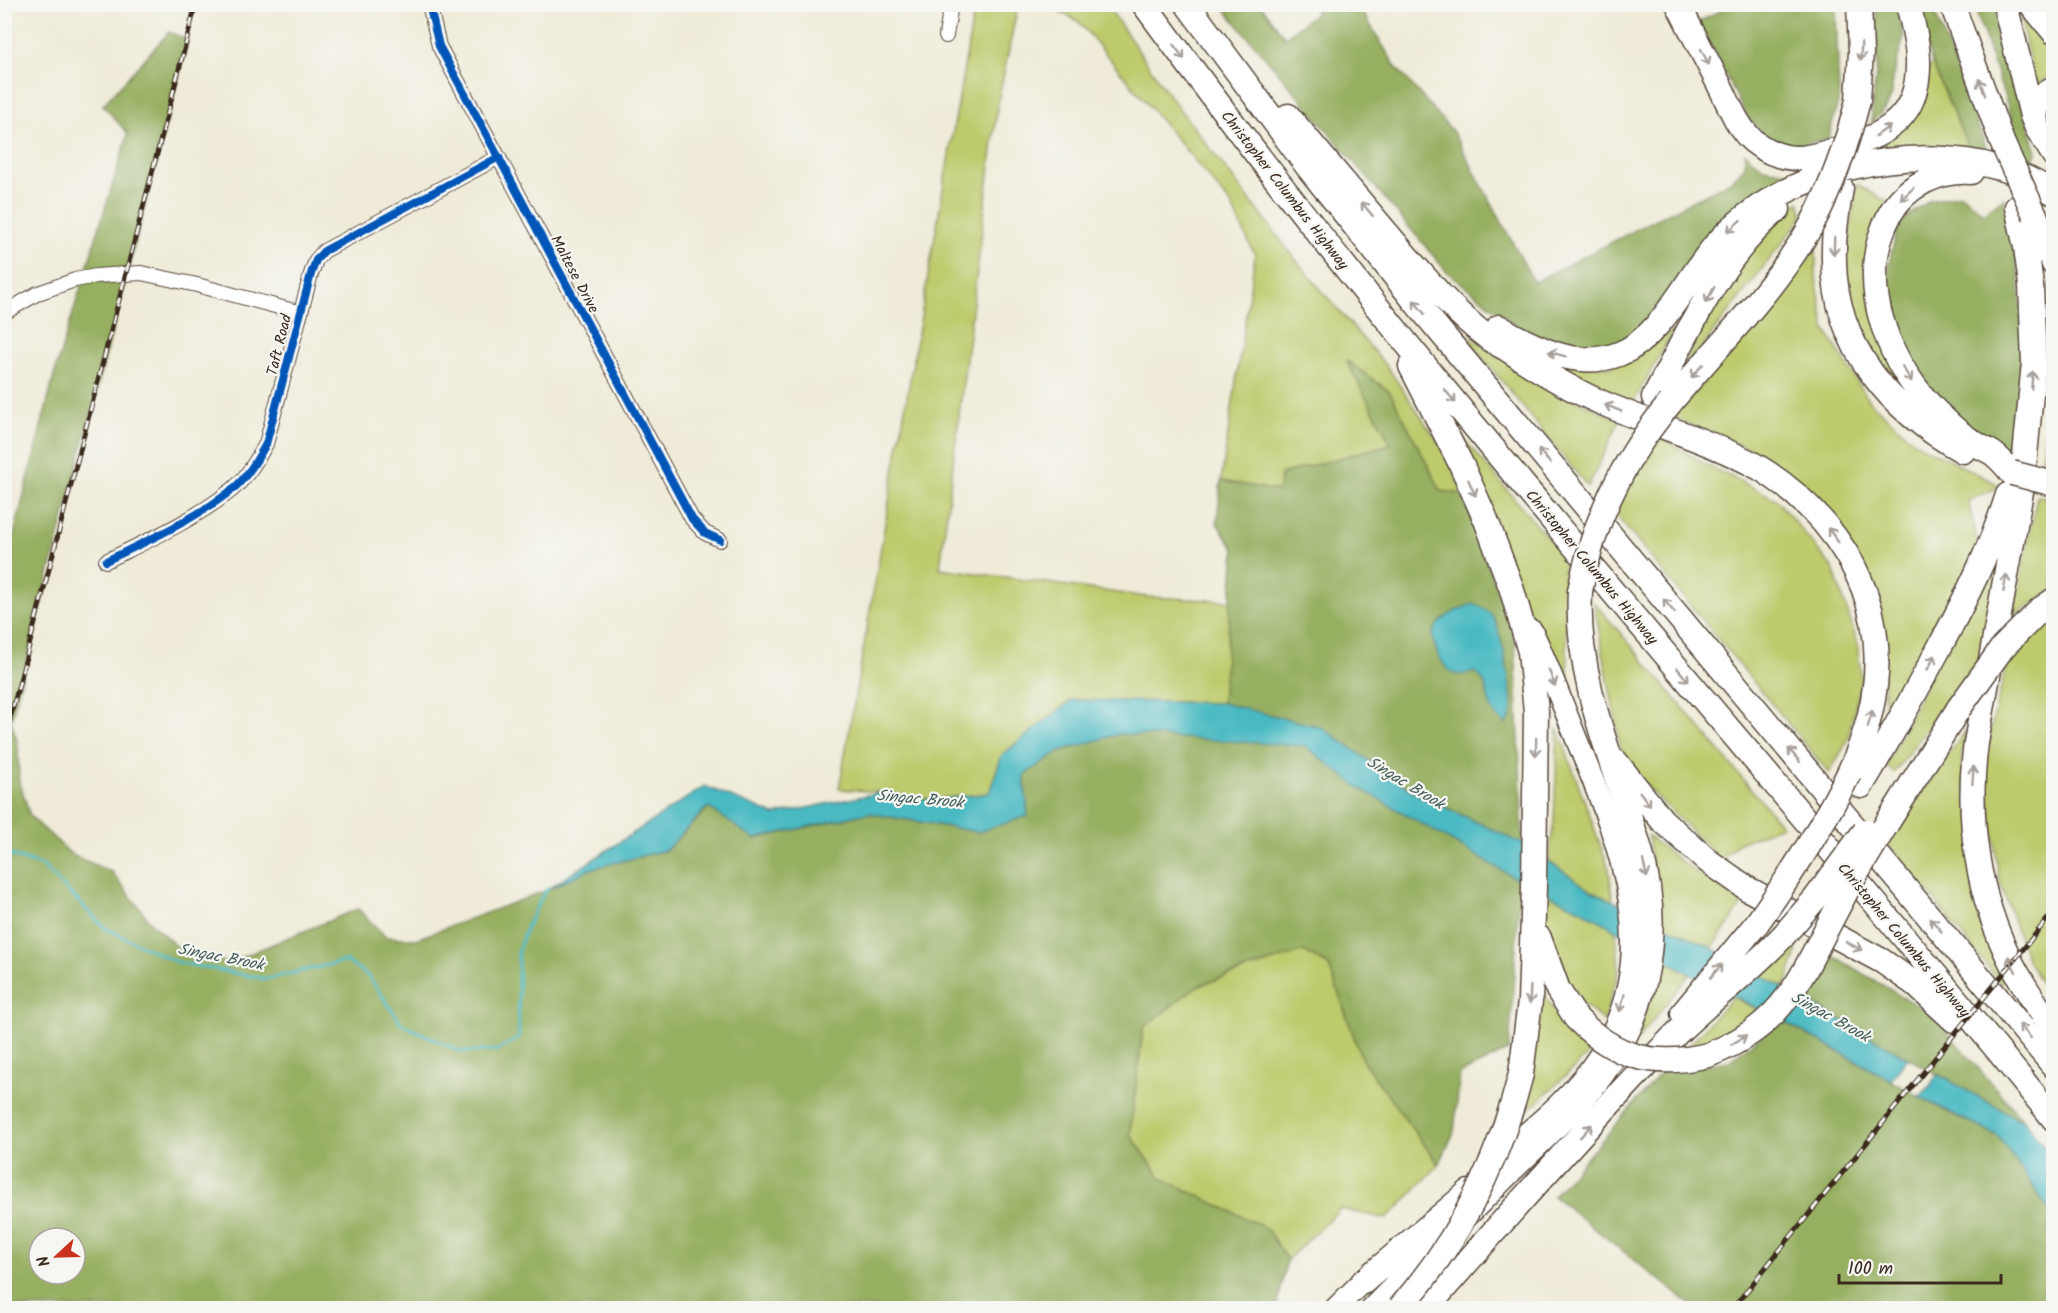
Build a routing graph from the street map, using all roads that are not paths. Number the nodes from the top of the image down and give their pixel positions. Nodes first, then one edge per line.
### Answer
1 (429, 4) edge
2 (951, 4) edge
3 (1144, 4) edge
4 (1186, 4) edge
5 (1678, 4) edge
6 (1859, 4) edge
7 (1908, 4) edge
8 (1952, 4) edge
9 (2005, 4) edge
10 (2031, 4) edge
11 (1204, 28) junction
12 (2054, 32) edge
13 (946, 36) dead end
14 (2054, 88) edge
15 (1858, 100) junction
16 (2037, 128) junction
17 (2054, 155) edge
18 (499, 157) junction
19 (1841, 180) junction
20 (2054, 193) edge
21 (2026, 211) junction
22 (1389, 235) junction
23 (2054, 264) edge
24 (4, 313) edge
25 (301, 313) junction
26 (1387, 318) junction
27 (1662, 400) junction
28 (2026, 438) junction
29 (2000, 464) junction
30 (2052, 483) edge
31 (720, 540) dead end
32 (106, 561) dead end
33 (1511, 587) junction
34 (2047, 605) edge
35 (1609, 753) junction
36 (1855, 780) junction
37 (1885, 815) junction
38 (1533, 915) junction
39 (1641, 949) junction
40 (1708, 995) junction
41 (2054, 1030) edge
42 (2054, 1066) edge
43 (2025, 1084) junction
44 (1578, 1102) junction
45 (2054, 1119) edge
46 (1547, 1174) junction
47 (1363, 1282) junction
48 (1336, 1308) edge
49 (1374, 1308) edge
50 (1400, 1308) edge
51 (1427, 1308) edge
52 (1446, 1308) edge

1 - 18 street, Maltese Drive
2 - 13 street
3 -> 26 highway, Christopher Columbus Highway
4 - 11 highway
5 -> 7 highway
6 -> 15 highway
21 -> 8 highway, bridge
9 - 16 highway
10 - 12 highway
22 -> 11 highway
42 -> 11 highway
14 - 16 highway
15 - 19 highway, bridge
15 -> 27 highway, bridge
16 - 17 highway
18 - 25 street, Taft Road
18 - 31 street, Maltese Drive
19 - 20 highway
19 -> 22 highway
19 -> 27 highway
19 -> 29 highway
20 -> 29 highway
21 - 23 highway
28 -> 21 highway
36 -> 22 highway
24 - 25 street, Taft Road
25 - 32 street, Taft Road
26 -> 33 highway
26 -> 43 highway, Christopher Columbus Highway
27 - 35 highway, bridge
36 -> 28 highway
41 -> 28 highway
29 - 30 highway, bridge
33 -> 38 highway
33 -> 39 main road
34 - 37 highway, bridge
35 -> 39 highway
35 -> 43 highway
40 -> 36 highway, bridge
38 -> 37 highway, bridge
37 - 40 highway, bridge
38 -> 50 highway, bridge
39 - 44 highway
39 -> 47 main road
46 -> 40 highway
43 - 45 highway, Christopher Columbus Highway
44 - 47 highway
44 - 49 highway
46 - 51 highway
46 - 52 highway
47 - 48 main road

